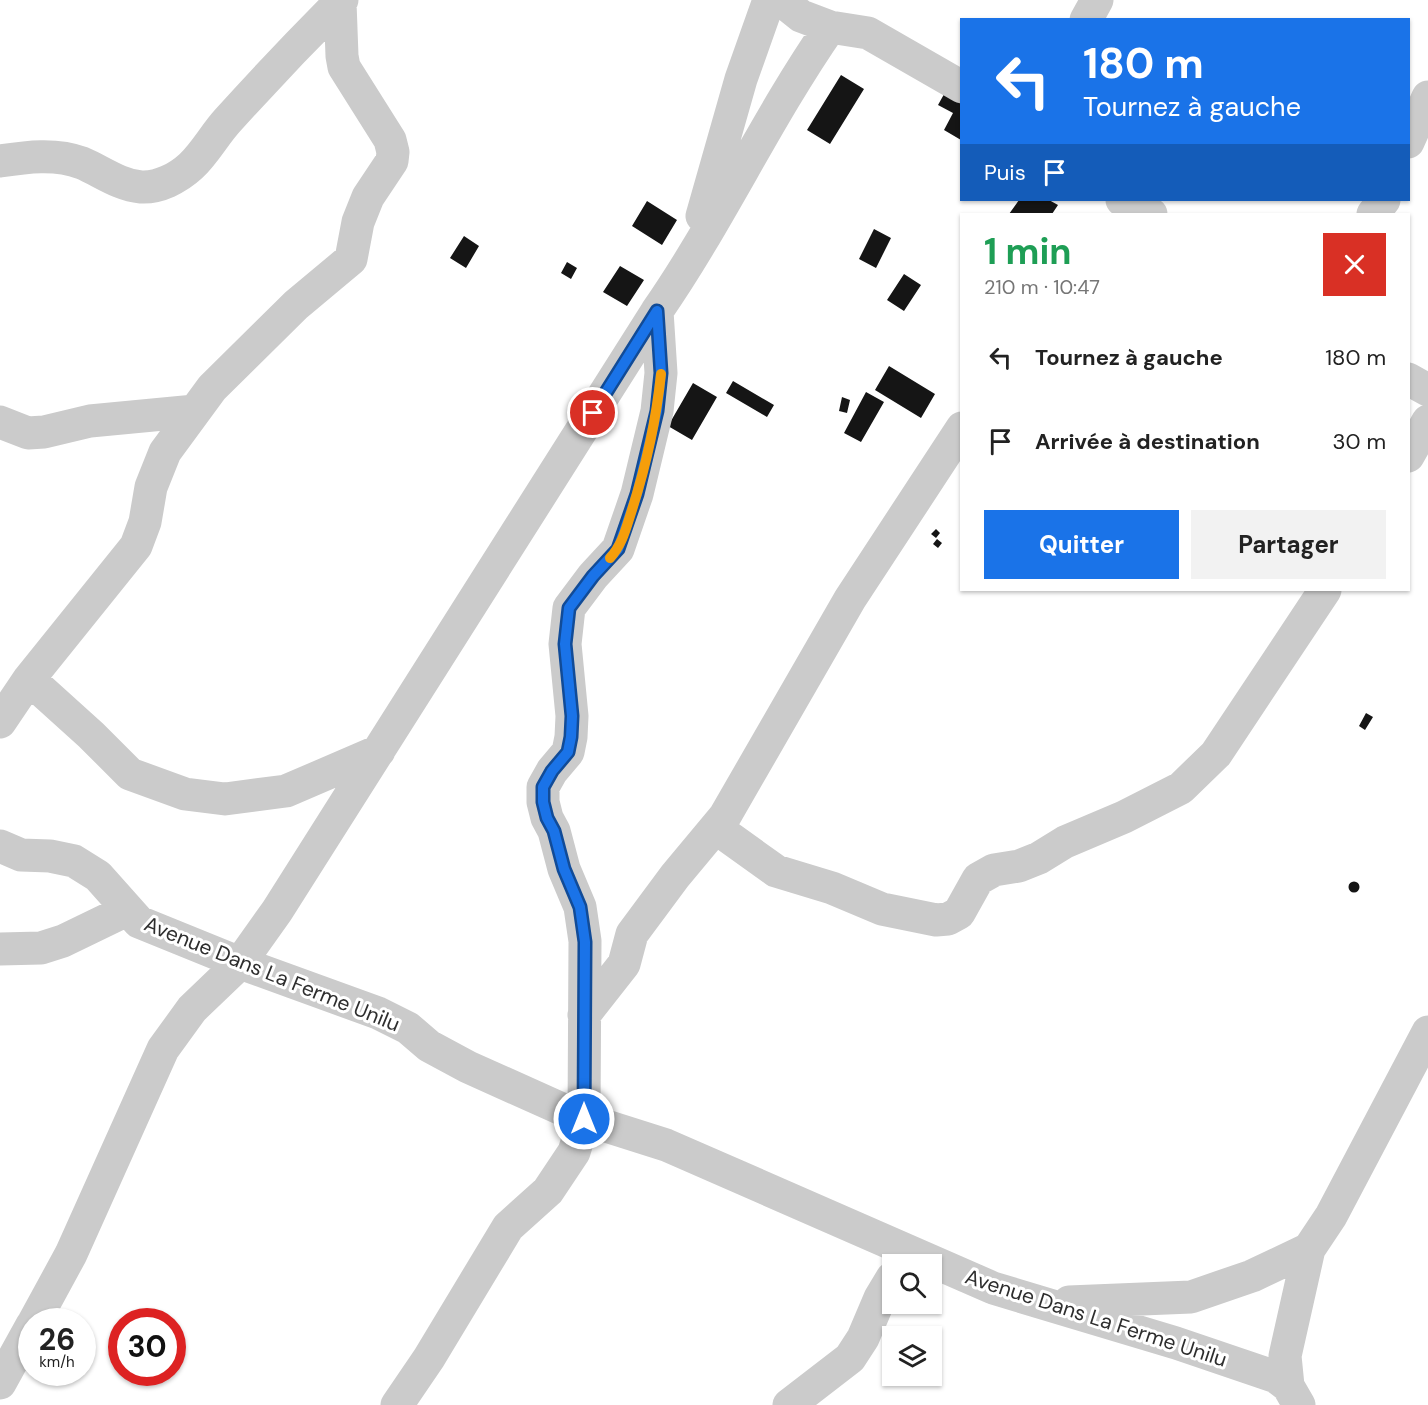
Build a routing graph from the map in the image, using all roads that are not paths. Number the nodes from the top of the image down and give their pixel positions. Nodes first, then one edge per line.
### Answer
1 (769, 0) edge
2 (782, 0) edge
3 (1097, 0) edge
4 (341, 1) edge
5 (1087, 18) edge
6 (830, 27) junction
7 (960, 86) edge
8 (1428, 97) edge
9 (1410, 138) edge
10 (0, 160) edge
11 (1383, 201) edge
12 (1374, 213) edge
13 (688, 266) junction
14 (657, 311) junction
15 (1410, 379) edge
16 (1428, 390) edge
17 (195, 411) junction
18 (1428, 421) edge
19 (0, 422) edge
20 (960, 431) edge
21 (1410, 452) edge
22 (1324, 591) edge
23 (29, 679) junction
24 (0, 722) edge
25 (379, 751) junction
26 (716, 828) junction
27 (0, 846) edge
28 (127, 910) junction
29 (0, 949) edge
30 (240, 963) junction
31 (584, 1015) junction
32 (1428, 1032) edge
33 (584, 1119) junction
34 (1309, 1249) junction
35 (882, 1255) edge
36 (942, 1275) edge
37 (882, 1294) edge
38 (1043, 1304) junction
39 (42, 1308) edge
40 (18, 1351) edge
41 (0, 1383) edge
42 (1294, 1396) edge
43 (397, 1405) edge
44 (789, 1405) edge

1 - 13 street
2 - 6 street
3 - 5 street
4 - 10 street
4 - 17 street
6 - 7 street
6 - 13 street
8 - 9 street
11 - 12 street
13 - 14 street
14 - 25 street
14 - 31 street
15 - 16 street
17 - 19 street
17 - 23 street
18 - 21 street
20 - 26 street
22 - 26 street
23 - 24 street
23 - 25 street
25 - 30 street
26 - 31 street
27 - 28 street, Avenue Dans La Ferme Unilu
28 - 29 street
28 - 30 street, Avenue Dans La Ferme Unilu
30 - 33 street, Avenue Dans La Ferme Unilu
30 - 39 street
31 - 33 street
32 - 34 street
33 - 35 street, Avenue Dans La Ferme Unilu
33 - 43 street
34 - 38 street
34 - 42 street
36 - 38 street, Avenue Dans La Ferme Unilu
37 - 44 street
38 - 42 street, Avenue Dans La Ferme Unilu
40 - 41 street

